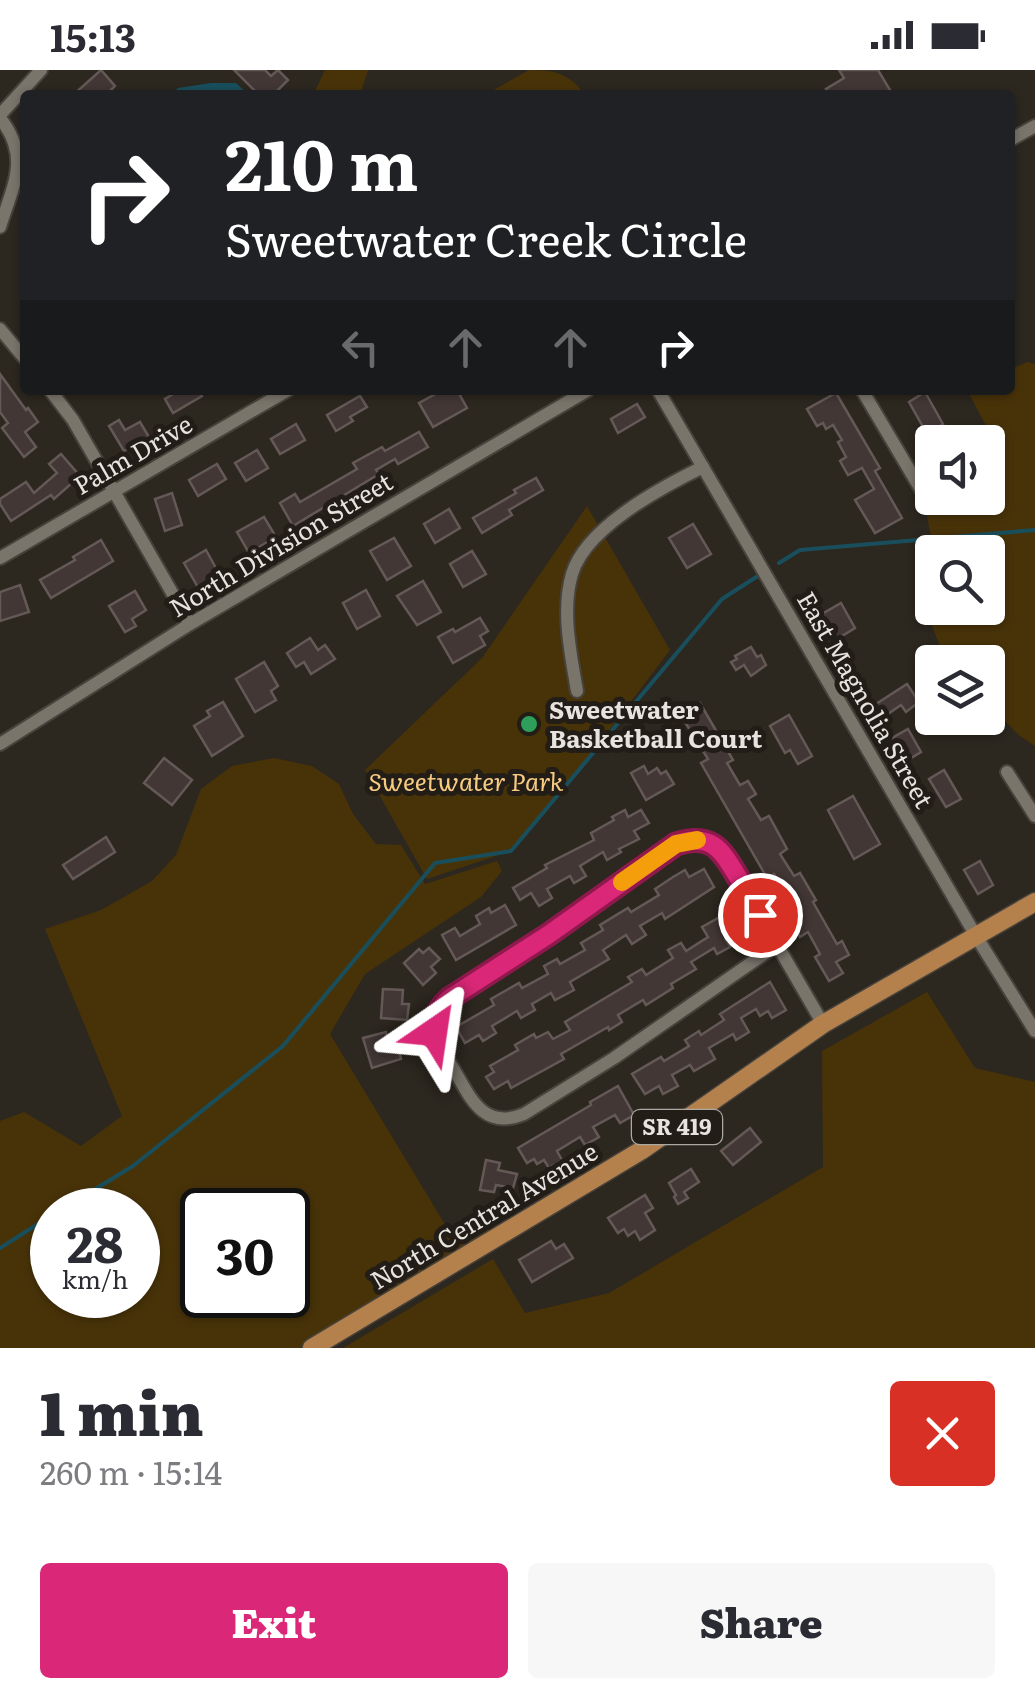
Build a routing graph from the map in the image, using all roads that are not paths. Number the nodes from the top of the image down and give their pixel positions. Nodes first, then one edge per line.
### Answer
1 (40, 70) edge
2 (23, 90) edge
3 (20, 93) edge
4 (0, 116) edge
5 (0, 227) edge
6 (0, 330) edge
7 (20, 352) edge
8 (54, 395) edge
9 (279, 395) edge
10 (579, 395) edge
11 (661, 395) edge
12 (865, 395) edge
13 (703, 468) junction
14 (915, 480) edge
15 (114, 492) junction
16 (0, 558) edge
17 (190, 624) junction
18 (578, 692) dead end
19 (0, 744) edge
20 (1007, 772) dead end
21 (1035, 816) edge
22 (1035, 902) edge
23 (976, 936) junction
24 (777, 945) junction
25 (824, 1024) junction
26 (1035, 1029) edge
27 (312, 1348) edge

1 - 2 street
3 - 4 street
4 - 5 street
6 - 7 street
8 - 15 street
9 - 15 street, Palm Drive
10 - 17 street, North Division Street
11 - 13 street, East Magnolia Street
12 - 14 street
13 - 18 street
13 - 23 street, East Magnolia Street
15 - 16 street, Palm Drive
15 - 17 street
17 - 19 street, North Division Street
20 - 21 street
22 - 23 main road, North Central Avenue / SR 419
23 - 25 main road, North Central Avenue / SR 419
23 - 26 street, East Magnolia Street
24 - 24 street
24 - 25 street
25 - 27 main road, North Central Avenue / SR 419

